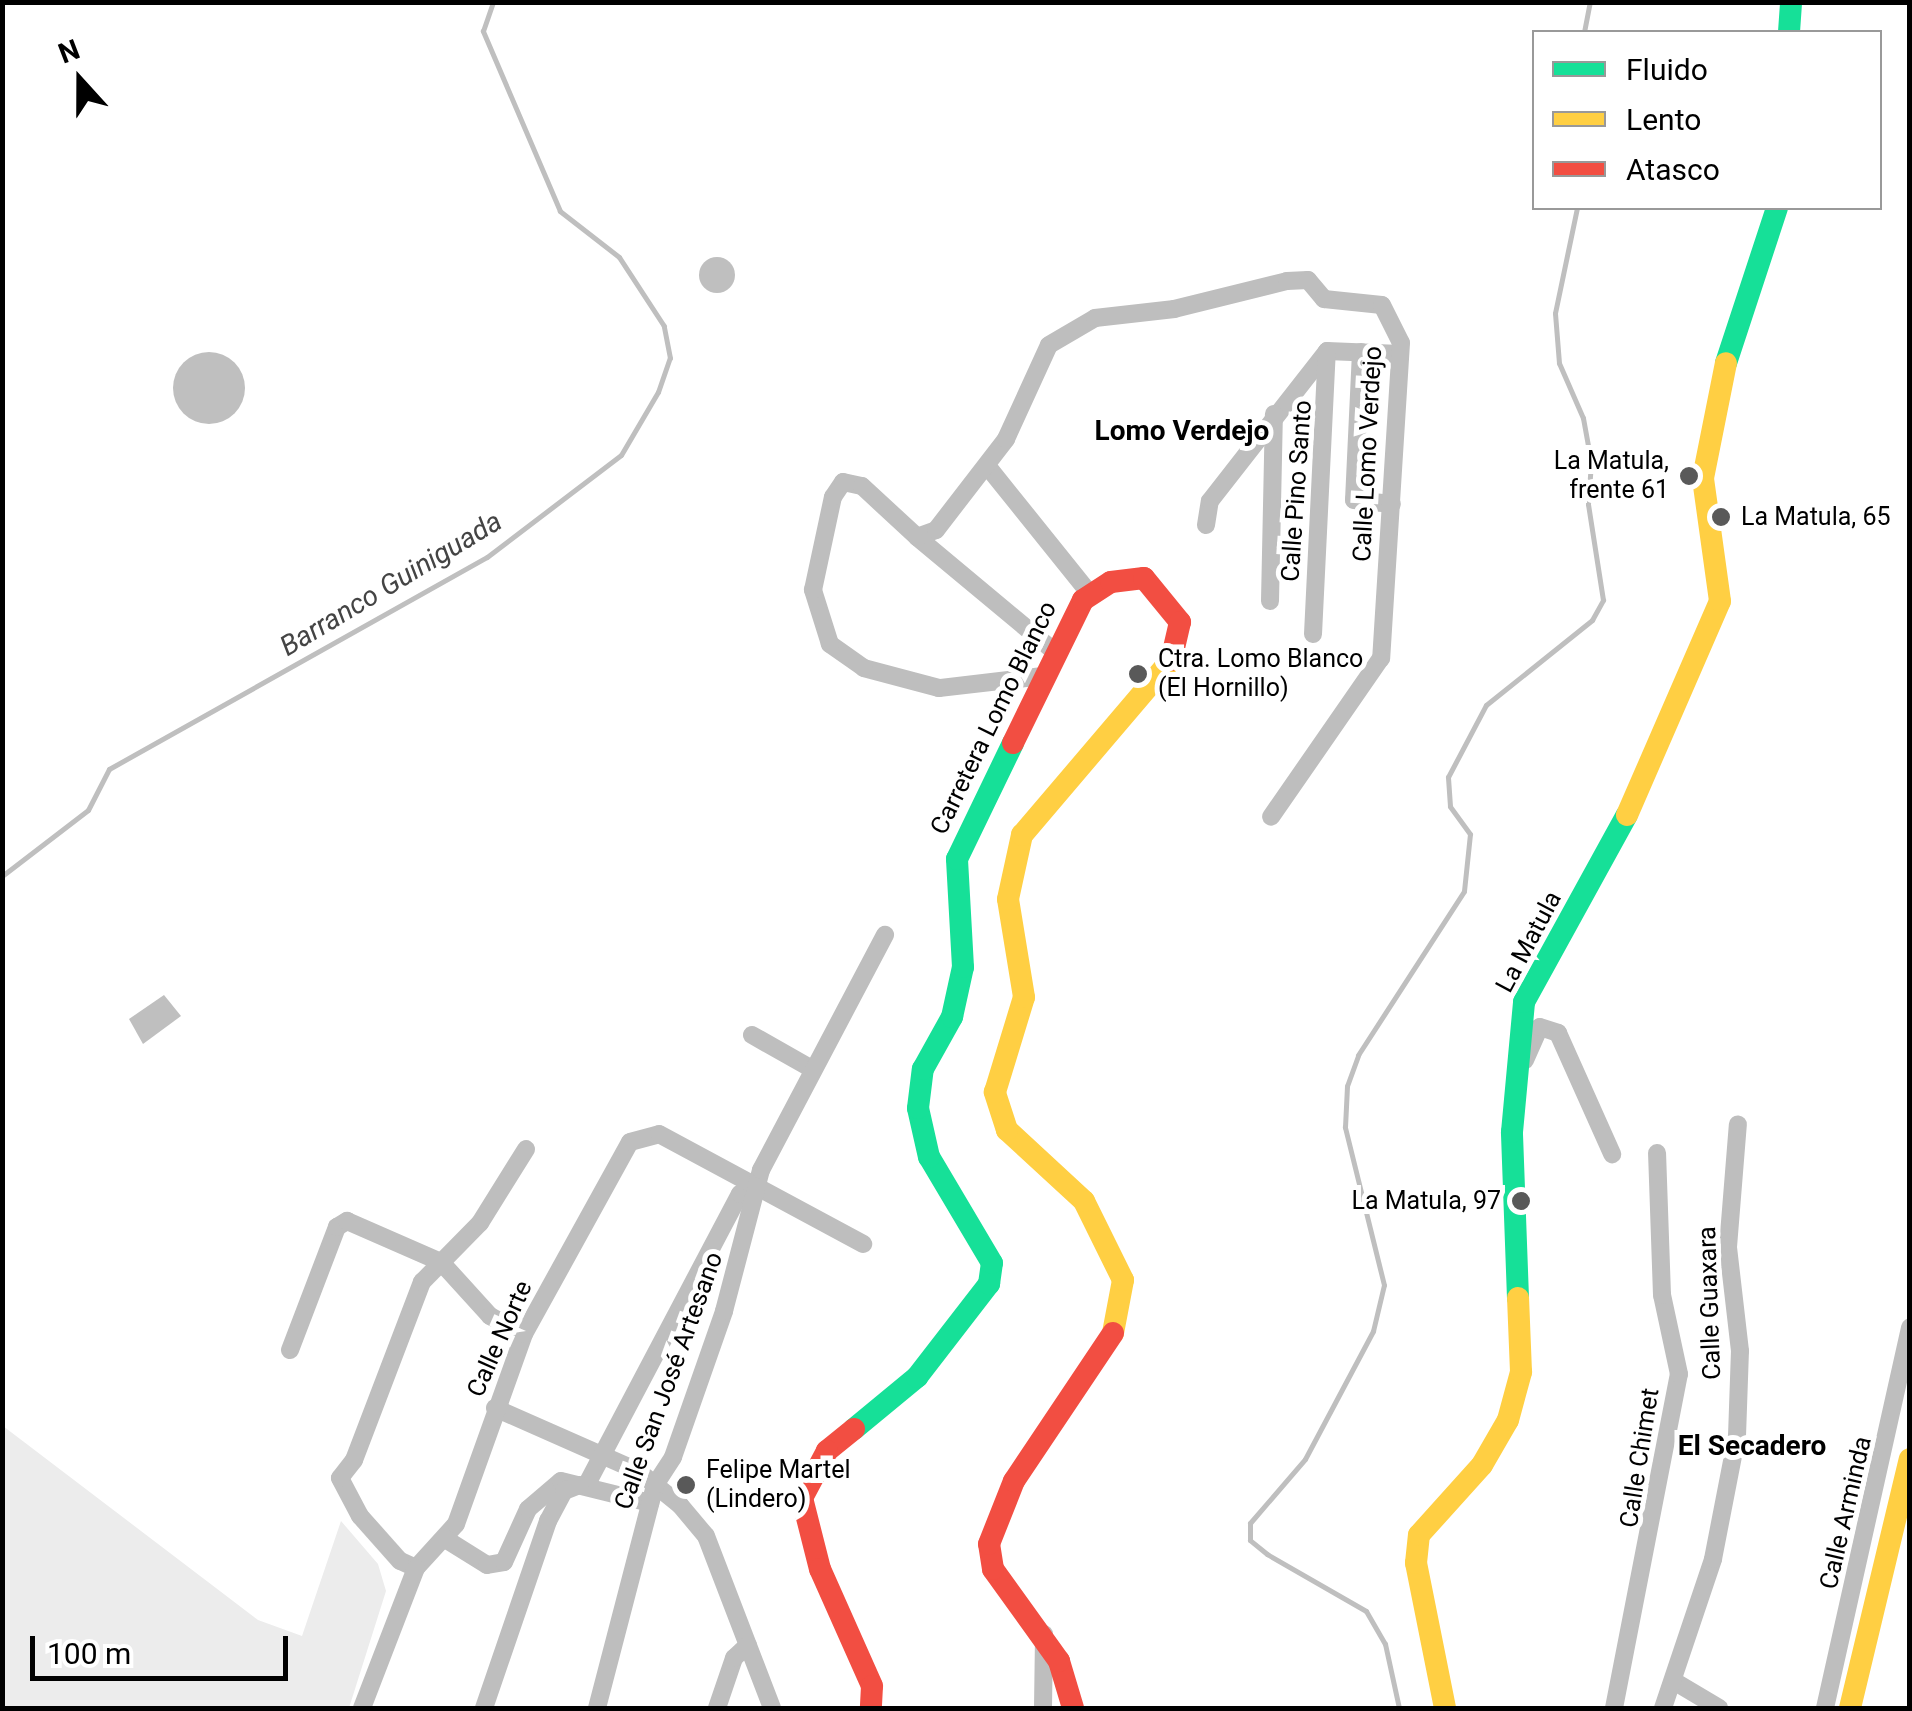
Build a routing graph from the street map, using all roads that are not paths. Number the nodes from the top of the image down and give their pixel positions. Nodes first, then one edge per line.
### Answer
1 (1790, 2) edge
2 (1789, 30) edge
3 (1776, 210) edge
4 (1327, 351) junction
5 (1361, 352) junction
6 (1400, 354) junction
7 (1274, 414) junction
8 (988, 467) junction
9 (1392, 504) junction
10 (1206, 526) dead end
11 (917, 537) junction
12 (1090, 594) junction
13 (1270, 601) dead end
14 (1312, 634) dead end
15 (1054, 651) junction
16 (1043, 676) junction
17 (1271, 817) dead end
18 (885, 936) dead end
19 (752, 1034) dead end
20 (812, 1069) junction
21 (1738, 1124) dead end
22 (1512, 1132) junction
23 (526, 1149) dead end
24 (1657, 1153) dead end
25 (1612, 1154) dead end
26 (758, 1188) junction
27 (863, 1244) dead end
28 (440, 1262) junction
29 (1910, 1327) edge
30 (524, 1334) junction
31 (290, 1350) dead end
32 (495, 1408) junction
33 (598, 1453) junction
34 (1910, 1459) edge
35 (588, 1482) junction
36 (652, 1494) junction
37 (1900, 1537) edge
38 (448, 1540) junction
39 (416, 1568) junction
40 (1875, 1603) junction
41 (1044, 1634) junction
42 (748, 1645) junction
43 (1676, 1683) junction
44 (1720, 1706) edge
45 (362, 1708) edge
46 (484, 1708) edge
47 (597, 1708) edge
48 (717, 1708) edge
49 (772, 1708) edge
50 (870, 1708) edge
51 (1043, 1708) edge
52 (1073, 1708) edge
53 (1445, 1708) edge
54 (1614, 1708) edge
55 (1663, 1708) edge
56 (1826, 1708) edge
57 (1841, 1708) edge
58 (1850, 1708) edge

1 - 2 street
3 - 22 street, La Matula
4 - 5 street
4 - 7 street
4 - 14 street, Calle Pino Santo
5 - 6 street
5 - 9 street
6 - 8 street, Calle Lomo Verdejo
6 - 9 street, Calle Lomo Verdejo
7 - 10 street
7 - 13 street
8 - 11 street, Calle Lomo Verdejo
8 - 12 street
9 - 17 street, Calle Lomo Verdejo
11 - 15 street
11 - 16 street
12 - 15 street, Carretera Lomo Blanco
12 - 41 street, Carretera Lomo Blanco
15 - 16 street, Carretera Lomo Blanco
16 - 50 street, Carretera Lomo Blanco
18 - 20 street
19 - 20 street
20 - 26 street
21 - 43 street, Calle Guaxara
22 - 25 street
22 - 53 street, La Matula
23 - 28 street
24 - 54 street, Calle Chimet
26 - 27 street
26 - 30 street, Calle Norte
26 - 33 street
26 - 36 street, Calle San José Artesano
28 - 30 street
28 - 31 street
28 - 39 street
29 - 56 street, Calle Arminda
30 - 32 street, Calle Norte
32 - 33 street
32 - 38 street, Calle Norte
33 - 35 street
33 - 36 street
34 - 37 street
35 - 36 street
35 - 38 street
35 - 46 street
36 - 42 street
36 - 47 street, Calle San José Artesano
37 - 40 street
38 - 39 street, Calle Norte
39 - 45 street
40 - 57 street
40 - 58 street
41 - 51 street
41 - 52 street, Carretera Lomo Blanco
42 - 48 street
42 - 49 street
43 - 44 street
43 - 55 street, Calle Guaxara

